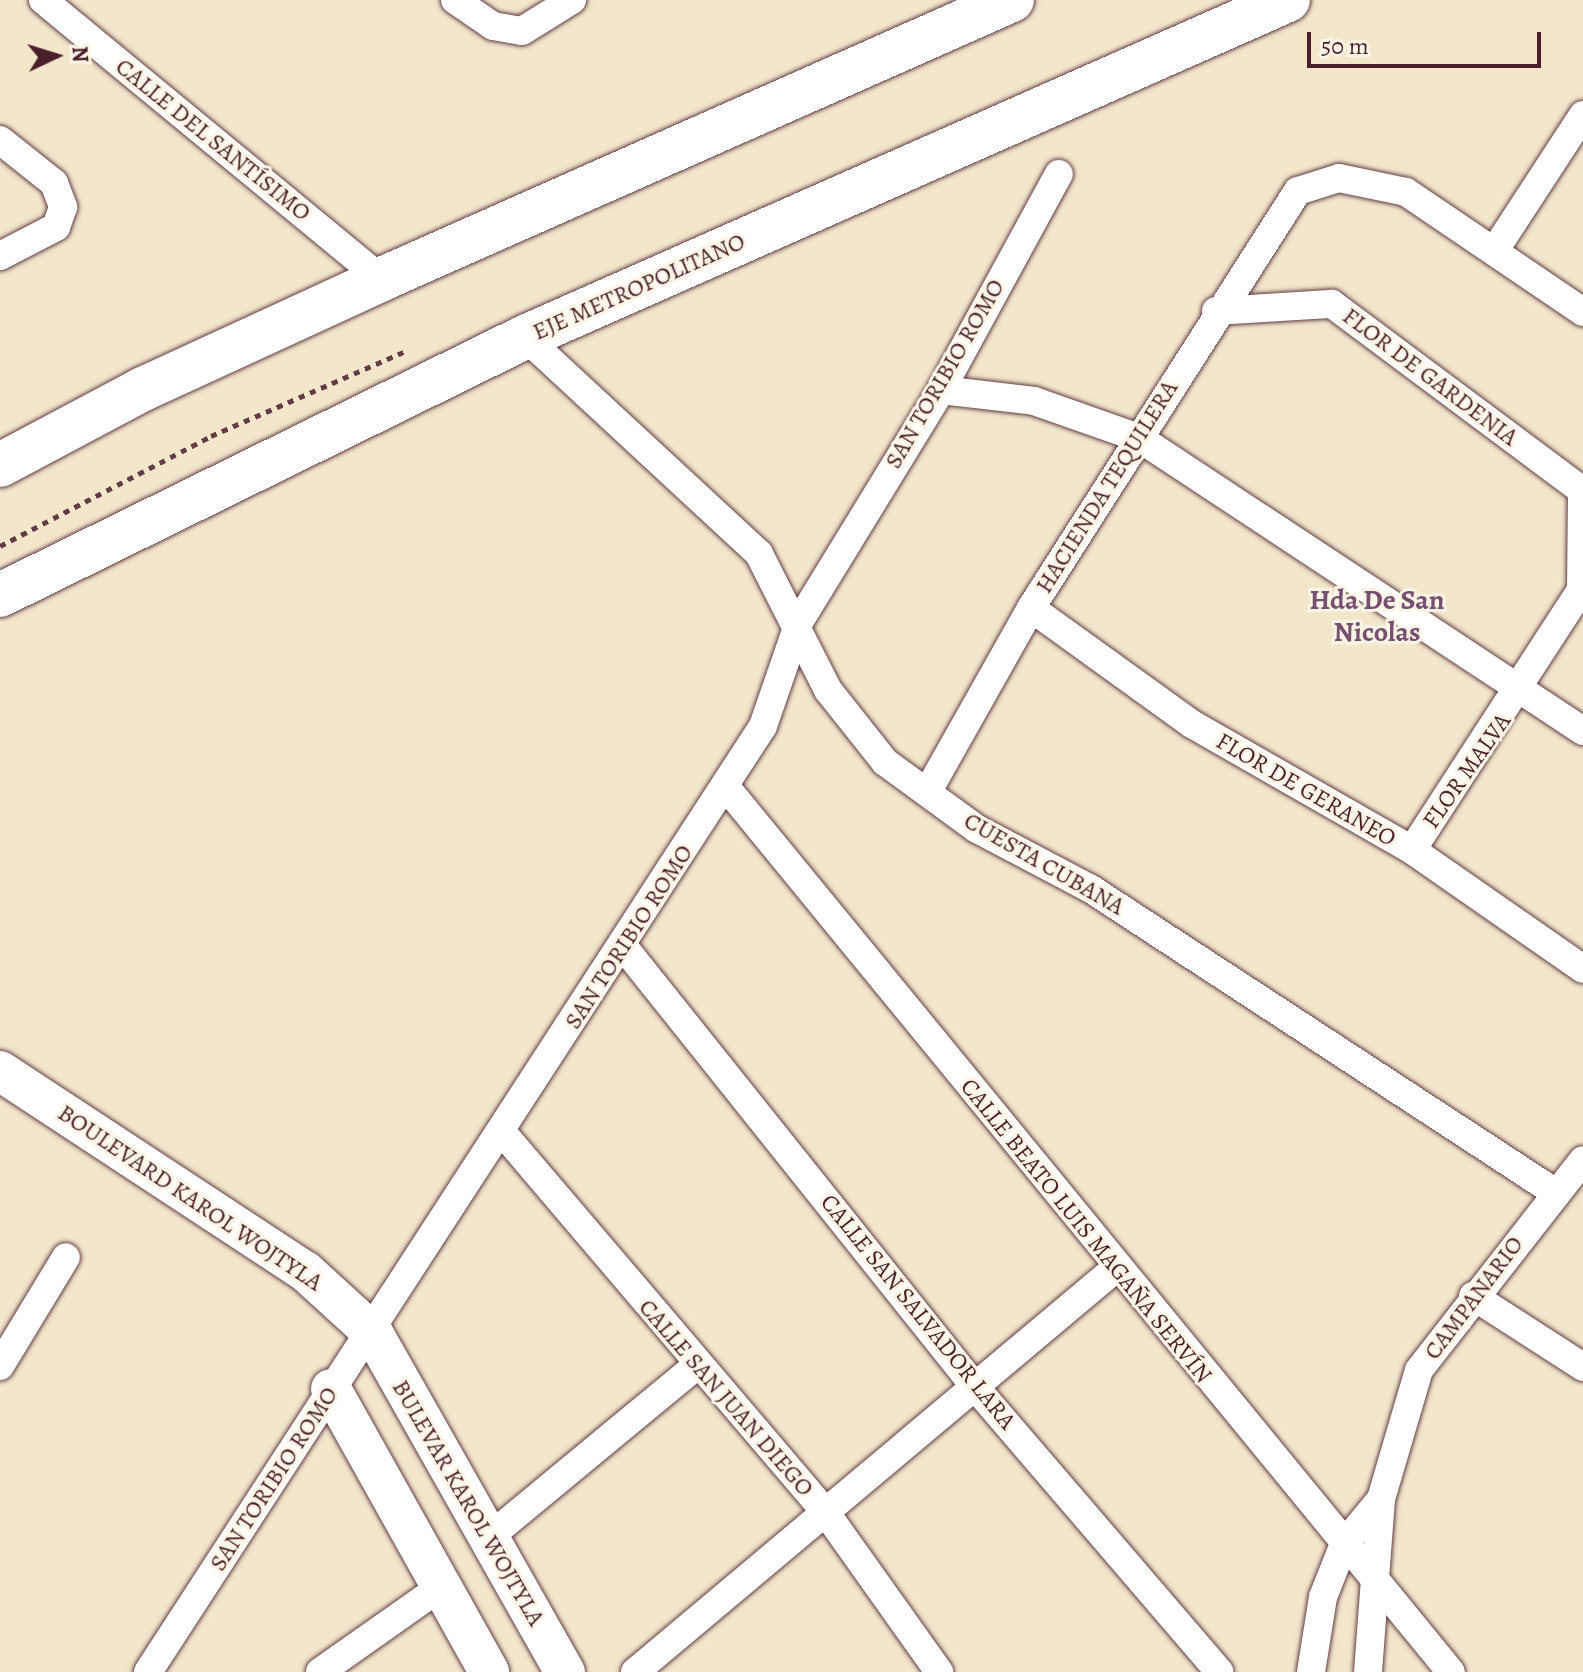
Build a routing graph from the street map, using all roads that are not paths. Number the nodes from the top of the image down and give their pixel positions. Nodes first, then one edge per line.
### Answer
1 (43, 0) edge
2 (455, 0) edge
3 (572, 0) edge
4 (1012, 0) edge
5 (1288, 0) edge
6 (1583, 115) edge
7 (0, 140) edge
8 (1059, 174) dead end
9 (1495, 250) junction
10 (0, 256) edge
11 (382, 279) junction
12 (1216, 311) junction
13 (1583, 312) edge
14 (525, 337) junction
15 (941, 390) junction
16 (1139, 438) junction
17 (0, 465) edge
18 (1582, 490) edge
19 (1582, 590) edge
20 (0, 595) edge
21 (1031, 608) junction
22 (799, 622) junction
23 (1521, 692) junction
24 (1583, 731) edge
25 (726, 787) junction
26 (928, 791) junction
27 (1412, 850) junction
28 (623, 946) junction
29 (1583, 969) edge
30 (0, 1071) edge
31 (502, 1132) junction
32 (1583, 1160) edge
33 (1556, 1193) junction
34 (66, 1257) dead end
35 (1115, 1269) junction
36 (1473, 1296) junction
37 (373, 1333) junction
38 (1581, 1363) edge
39 (0, 1366) edge
40 (695, 1367) junction
41 (976, 1388) junction
42 (331, 1389) junction
43 (1381, 1499) junction
44 (824, 1510) junction
45 (488, 1538) junction
46 (1344, 1544) junction
47 (1377, 1582) junction
48 (439, 1588) junction
49 (934, 1670) edge
50 (148, 1672) edge
51 (320, 1672) edge
52 (489, 1672) edge
53 (565, 1672) edge
54 (635, 1672) edge
55 (1219, 1672) edge
56 (1311, 1672) edge
57 (1368, 1672) edge
58 (1451, 1672) edge

1 - 11 street, CALLE DEL SANTÍSIMO
2 - 3 street
4 - 11 main road
5 - 14 main road, EJE METROPOLITANO
6 - 9 street
7 - 10 street
8 - 15 street, SAN TORIBIO ROMO
9 - 12 street, HACIENDA TEQUILERA
9 - 13 street
11 - 17 main road
12 - 16 street, HACIENDA TEQUILERA
12 - 18 street, FLOR DE GARDENIA
14 - 20 main road, EJE METROPOLITANO
14 - 22 street, CUESTA CUBANA
15 - 16 street
15 - 22 street, SAN TORIBIO ROMO
16 - 21 street, HACIENDA TEQUILERA
16 - 23 street
18 - 19 street
19 - 23 street, FLOR MALVA
21 - 26 street, HACIENDA TEQUILERA
21 - 27 street, FLOR DE GERANEO
22 - 25 street, SAN TORIBIO ROMO
22 - 26 street, CUESTA CUBANA
23 - 24 street
23 - 27 street, FLOR MALVA
25 - 28 street, SAN TORIBIO ROMO
25 - 35 street, CALLE BEATO LUIS MAGAÑA SERVÍN
26 - 33 street, CUESTA CUBANA
27 - 29 street, FLOR DE GERANEO
28 - 31 street, SAN TORIBIO ROMO
28 - 41 street, CALLE SAN SALVADOR LARA
30 - 37 street, BOULEVARD KAROL WOJTYLA
31 - 37 street, SAN TORIBIO ROMO
31 - 40 street, CALLE SAN JUAN DIEGO
32 - 33 street, CAMPANARIO
33 - 36 street, CAMPANARIO
34 - 39 street
35 - 41 street
35 - 46 street, CALLE BEATO LUIS MAGAÑA SERVÍN
36 - 38 street
36 - 43 street, CAMPANARIO
37 - 42 street, SAN TORIBIO ROMO
37 - 45 street, BULEVAR KAROL WOJTYLA
40 - 44 street, CALLE SAN JUAN DIEGO
40 - 45 street
41 - 44 street
41 - 55 street, CALLE SAN SALVADOR LARA
42 - 48 street
42 - 50 street, SAN TORIBIO ROMO
43 - 46 street, CAMPANARIO
43 - 47 street, CAMPANARIO
44 - 49 street, CALLE SAN JUAN DIEGO
44 - 54 street
45 - 53 street, BULEVAR KAROL WOJTYLA
46 - 47 street, CALLE BEATO LUIS MAGAÑA SERVÍN
46 - 56 street, CAMPANARIO
47 - 57 street, CAMPANARIO
47 - 58 street, CALLE BEATO LUIS MAGAÑA SERVÍN
48 - 51 street
48 - 52 street

